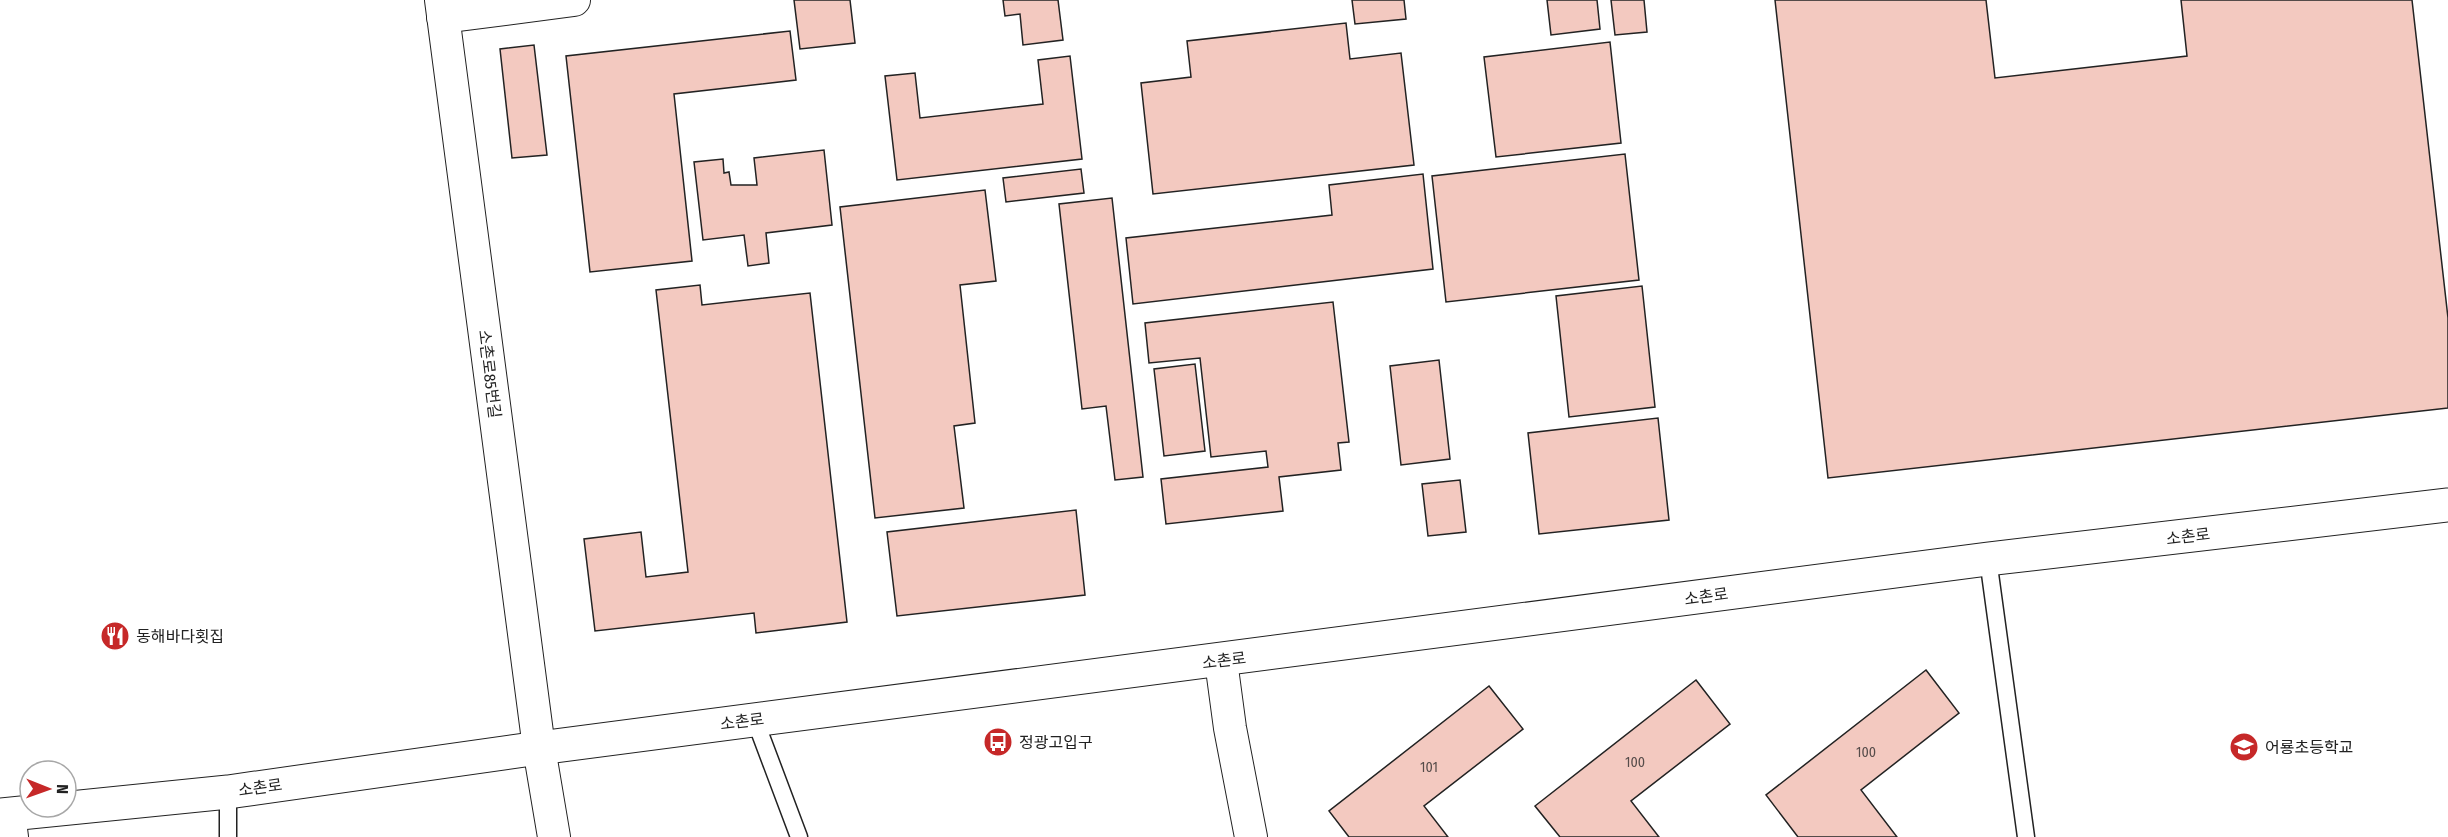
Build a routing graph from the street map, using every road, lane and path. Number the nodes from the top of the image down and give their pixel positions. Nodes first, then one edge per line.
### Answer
1 (574, 0) edge
2 (442, 9) edge
3 (2448, 505) edge
4 (1988, 559) junction
5 (1221, 661) junction
6 (755, 720) junction
7 (539, 748) junction
8 (228, 792) junction
9 (7, 822) edge
10 (228, 837) edge
11 (554, 837) edge
12 (800, 837) edge
13 (1251, 837) edge
14 (2026, 837) edge

1 - 2 street
2 - 7 street, 소촌로85번길
3 - 4 street, 소촌로
4 - 5 street, 소촌로
4 - 14 lane
5 - 6 street, 소촌로
5 - 13 street
6 - 7 street, 소촌로
6 - 12 lane
7 - 8 street, 소촌로
7 - 11 street, 소촌로85번길
8 - 9 street, 소촌로
8 - 10 lane

